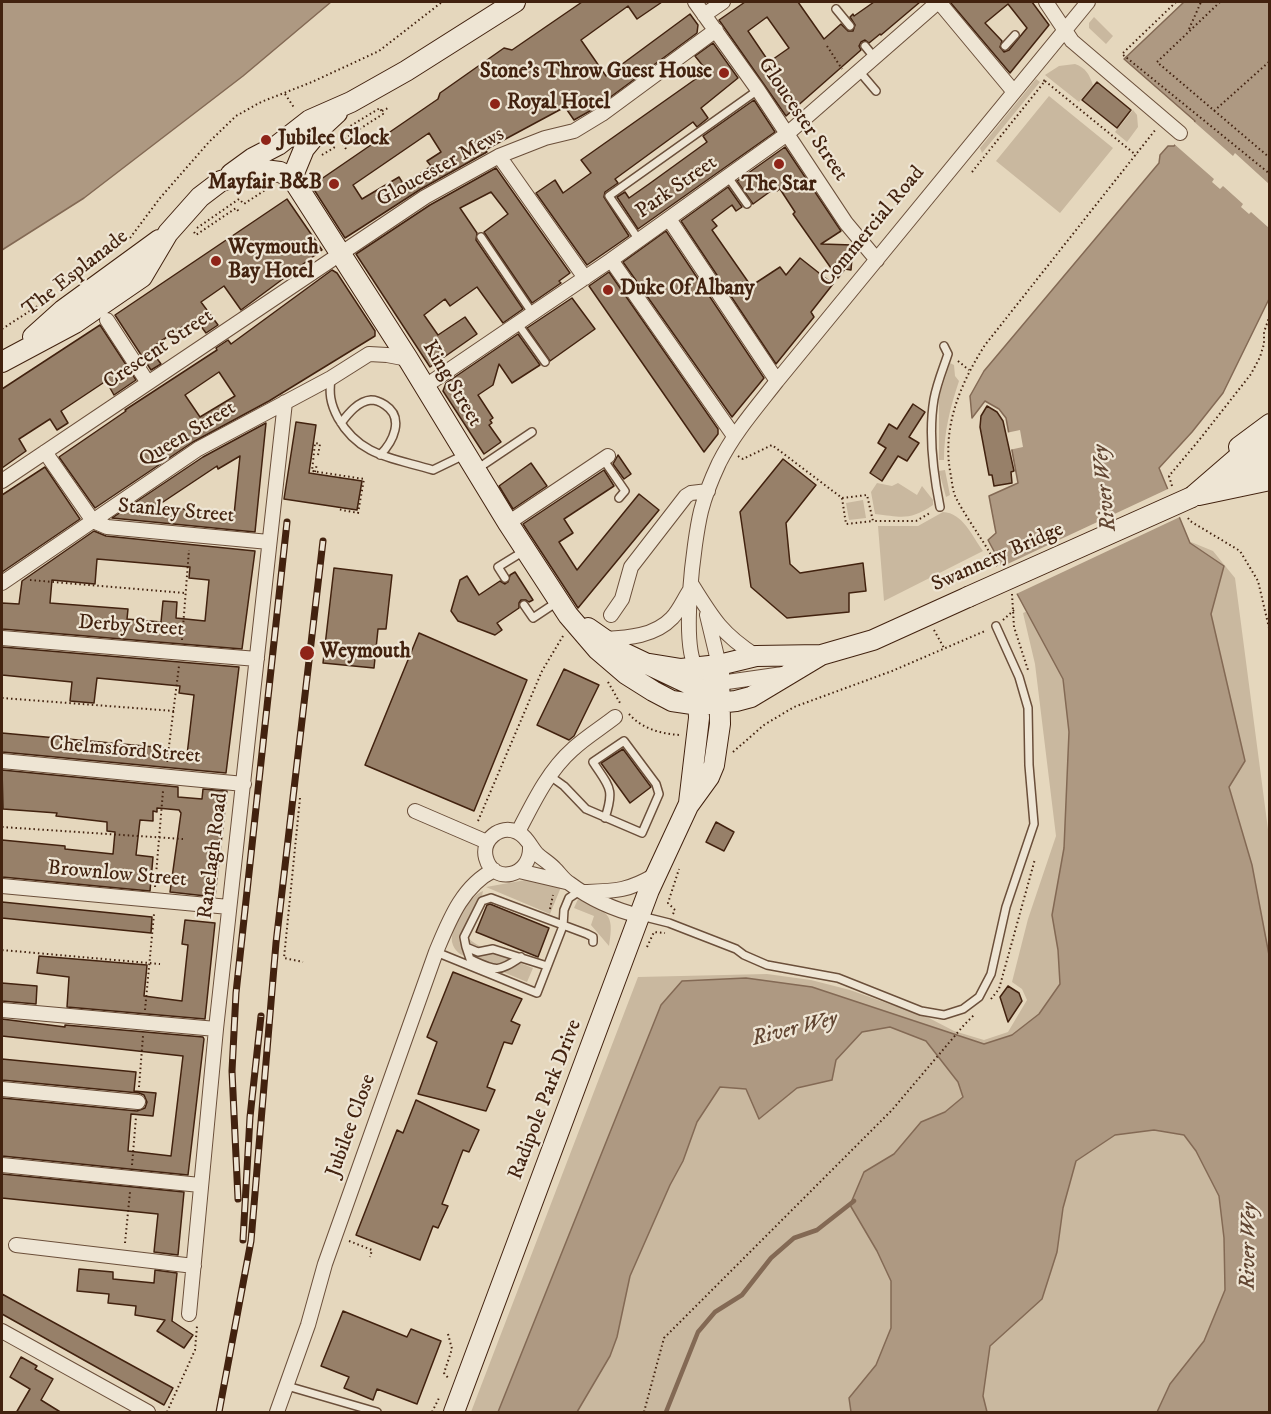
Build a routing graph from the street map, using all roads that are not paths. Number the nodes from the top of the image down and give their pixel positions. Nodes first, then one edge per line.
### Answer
1 (515, 2) edge
2 (695, 2) edge
3 (723, 2) edge
4 (939, 2) edge
5 (1046, 2) edge
6 (1088, 2) edge
7 (836, 9) dead end
8 (704, 15) junction
9 (850, 26) dead end
10 (1065, 28) junction
11 (716, 30) junction
12 (1015, 35) dead end
13 (865, 46) dead end
14 (1005, 46) dead end
15 (874, 57) junction
16 (860, 70) junction
17 (758, 90) junction
18 (876, 90) dead end
19 (1014, 92) junction
20 (351, 102) junction
21 (1180, 133) dead end
22 (787, 134) junction
23 (498, 156) junction
24 (728, 177) junction
25 (292, 178) junction
26 (221, 181) junction
27 (747, 204) dead end
28 (669, 219) junction
29 (168, 233) junction
30 (481, 237) dead end
31 (639, 240) junction
32 (340, 253) junction
33 (611, 260) junction
34 (877, 260) junction
35 (585, 278) junction
36 (102, 313) junction
37 (533, 314) junction
38 (518, 324) junction
39 (944, 346) dead end
40 (8, 358) edge
41 (408, 359) junction
42 (545, 362) dead end
43 (332, 378) junction
44 (777, 381) junction
45 (148, 383) junction
46 (424, 387) junction
47 (285, 402) junction
48 (341, 423) junction
49 (1269, 424) edge
50 (531, 432) dead end
51 (734, 436) junction
52 (1269, 443) edge
53 (45, 452) junction
54 (380, 455) junction
55 (606, 458) joint
56 (1269, 461) edge
57 (470, 462) junction
58 (2, 481) edge
59 (1262, 482) edge
60 (708, 490) junction
61 (1200, 493) junction
62 (1269, 496) edge
63 (619, 498) dead end
64 (940, 507) road end
65 (93, 521) junction
66 (508, 523) junction
67 (269, 542) junction
68 (526, 550) junction
69 (505, 578) dead end
70 (5, 581) edge
71 (692, 585) junction
72 (524, 605) dead end
73 (706, 607) junction
74 (611, 615) dead end
75 (564, 617) junction
76 (996, 626) road end
77 (2, 638) edge
78 (605, 639) junction
79 (756, 656) junction
80 (821, 656) junction
81 (257, 659) junction
82 (644, 663) junction
83 (696, 668) junction
84 (719, 674) junction
85 (789, 674) junction
86 (698, 697) junction
87 (720, 704) junction
88 (615, 717) dead end
89 (2, 761) edge
90 (550, 776) junction
91 (244, 784) junction
92 (688, 806) junction
93 (415, 811) dead end
94 (605, 818) junction
95 (518, 832) junction
96 (487, 842) junction
97 (530, 847) junction
98 (494, 870) junction
99 (519, 872) junction
100 (656, 874) junction
101 (566, 882) junction
102 (2, 886) edge
103 (583, 892) junction
104 (229, 907) junction
105 (640, 916) junction
106 (563, 926) junction
107 (593, 942) dead end
108 (466, 947) junction
109 (436, 952) junction
110 (521, 957) junction
111 (547, 966) junction
112 (2, 1010) edge
113 (216, 1029) junction
114 (2, 1089) edge
115 (138, 1102) dead end
116 (2, 1165) edge
117 (200, 1185) junction
118 (16, 1245) dead end
119 (194, 1266) junction
120 (189, 1314) road end
121 (2, 1331) edge
122 (287, 1386) junction
123 (148, 1413) edge
124 (277, 1413) edge
125 (377, 1413) edge
126 (454, 1413) edge

1 - 20 main road
2 - 8 street, Gloucester Street
3 - 8 street
4 - 15 street, Park Street
4 - 19 street
5 - 10 street
6 - 10 street, Commercial Road
7 - 9 lane
8 - 11 street, Gloucester Street
10 - 19 street, Commercial Road
10 - 21 street
11 - 17 street, Gloucester Street
11 - 23 street, Gloucester Mews
12 - 14 lane
13 - 15 lane
15 - 16 street, Park Street
16 - 18 lane
16 - 22 street, Park Street
17 - 22 street, Gloucester Street
17 - 31 lane
19 - 34 street, Commercial Road
20 - 25 main road
20 - 26 main road
22 - 24 street, Park Street
22 - 34 street, Gloucester Street
23 - 32 street, Gloucester Mews
23 - 35 street
24 - 27 lane
24 - 28 street, Park Street
25 - 26 main road
25 - 32 main road, King Street
26 - 29 main road
28 - 31 street, Park Street
28 - 44 street
29 - 36 main road
29 - 40 main road, The Esplanade
30 - 37 lane
31 - 33 street, Park Street
32 - 41 main road, King Street
32 - 45 street, Crescent Street
33 - 35 street, Park Street
33 - 51 street
34 - 44 street, Commercial Road
35 - 37 street, Park Street
36 - 40 main road
36 - 45 street
37 - 38 street, Park Street
38 - 42 lane
38 - 46 street, Park Street
39 - 64 lane
41 - 43 street, Queen Street
41 - 46 main road, King Street
43 - 47 street, Queen Street
43 - 48 lane
44 - 51 street, Commercial Road
45 - 53 street, Crescent Street
46 - 57 main road, King Street
47 - 65 street, Queen Street
47 - 67 street, Ranelagh Road
48 - 54 lane
48 - 54 lane
49 - 61 main road
50 - 57 lane
51 - 60 street, Commercial Road
52 - 61 main road, Swannery Bridge
53 - 58 street, Crescent Street
53 - 65 street, Stanley Street
54 - 57 lane
55 - 63 lane
55 - 66 street
56 - 61 main road
57 - 66 main road, King Street
59 - 61 main road, Swannery Bridge
59 - 62 main road
60 - 71 street, Commercial Road
60 - 74 street
61 - 80 main road, Swannery Bridge, bridge
65 - 67 street, Stanley Street
65 - 70 street, Queen Street
66 - 68 main road, King Street
67 - 81 street, Ranelagh Road
68 - 69 lane
68 - 75 main road, King Street
71 - 73 street
71 - 78 street
71 - 83 street, Commercial Road
72 - 75 lane
73 - 79 street
73 - 84 street
75 - 78 main road, King Street
75 - 86 main road, King Street
76 - 105 lane
77 - 81 street, Derby Street
78 - 82 main road, King Street
79 - 80 main road, Swannery Bridge
79 - 84 main road, Swannery Bridge
80 - 85 main road, Swannery Bridge
81 - 91 street, Ranelagh Road
82 - 83 main road, King Street
82 - 86 main road, King Street
83 - 84 main road, King Street
83 - 86 main road, Commercial Road
84 - 85 street, Swannery Bridge
84 - 87 main road
85 - 87 main road, Swannery Bridge
86 - 87 main road, Swannery Bridge
86 - 92 main road, Commercial Road
87 - 92 main road
88 - 90 street
89 - 91 street, Chelmsford Street
90 - 94 lane
90 - 95 street
91 - 104 street, Ranelagh Road
92 - 100 main road, Radipole Park Drive
93 - 96 street
94 - 94 lane
95 - 96 street
95 - 97 street
96 - 98 street
97 - 99 street
97 - 101 street
98 - 99 street
98 - 109 street, Jubilee Close
99 - 101 street
100 - 103 street
100 - 105 main road, Radipole Park Drive
101 - 103 street
102 - 104 street, Brownlow Street
103 - 105 street
103 - 106 lane
104 - 113 street, Ranelagh Road
105 - 126 main road, Radipole Park Drive
106 - 107 lane
106 - 108 lane
106 - 111 lane
108 - 110 lane
108 - 110 lane
109 - 111 lane
109 - 122 street, Jubilee Close
110 - 111 lane
112 - 113 street
113 - 117 street, Ranelagh Road
114 - 115 street
116 - 117 street
117 - 119 street, Ranelagh Road
118 - 119 street
119 - 120 street, Ranelagh Road
121 - 123 street
122 - 124 street, Jubilee Close
122 - 125 lane

